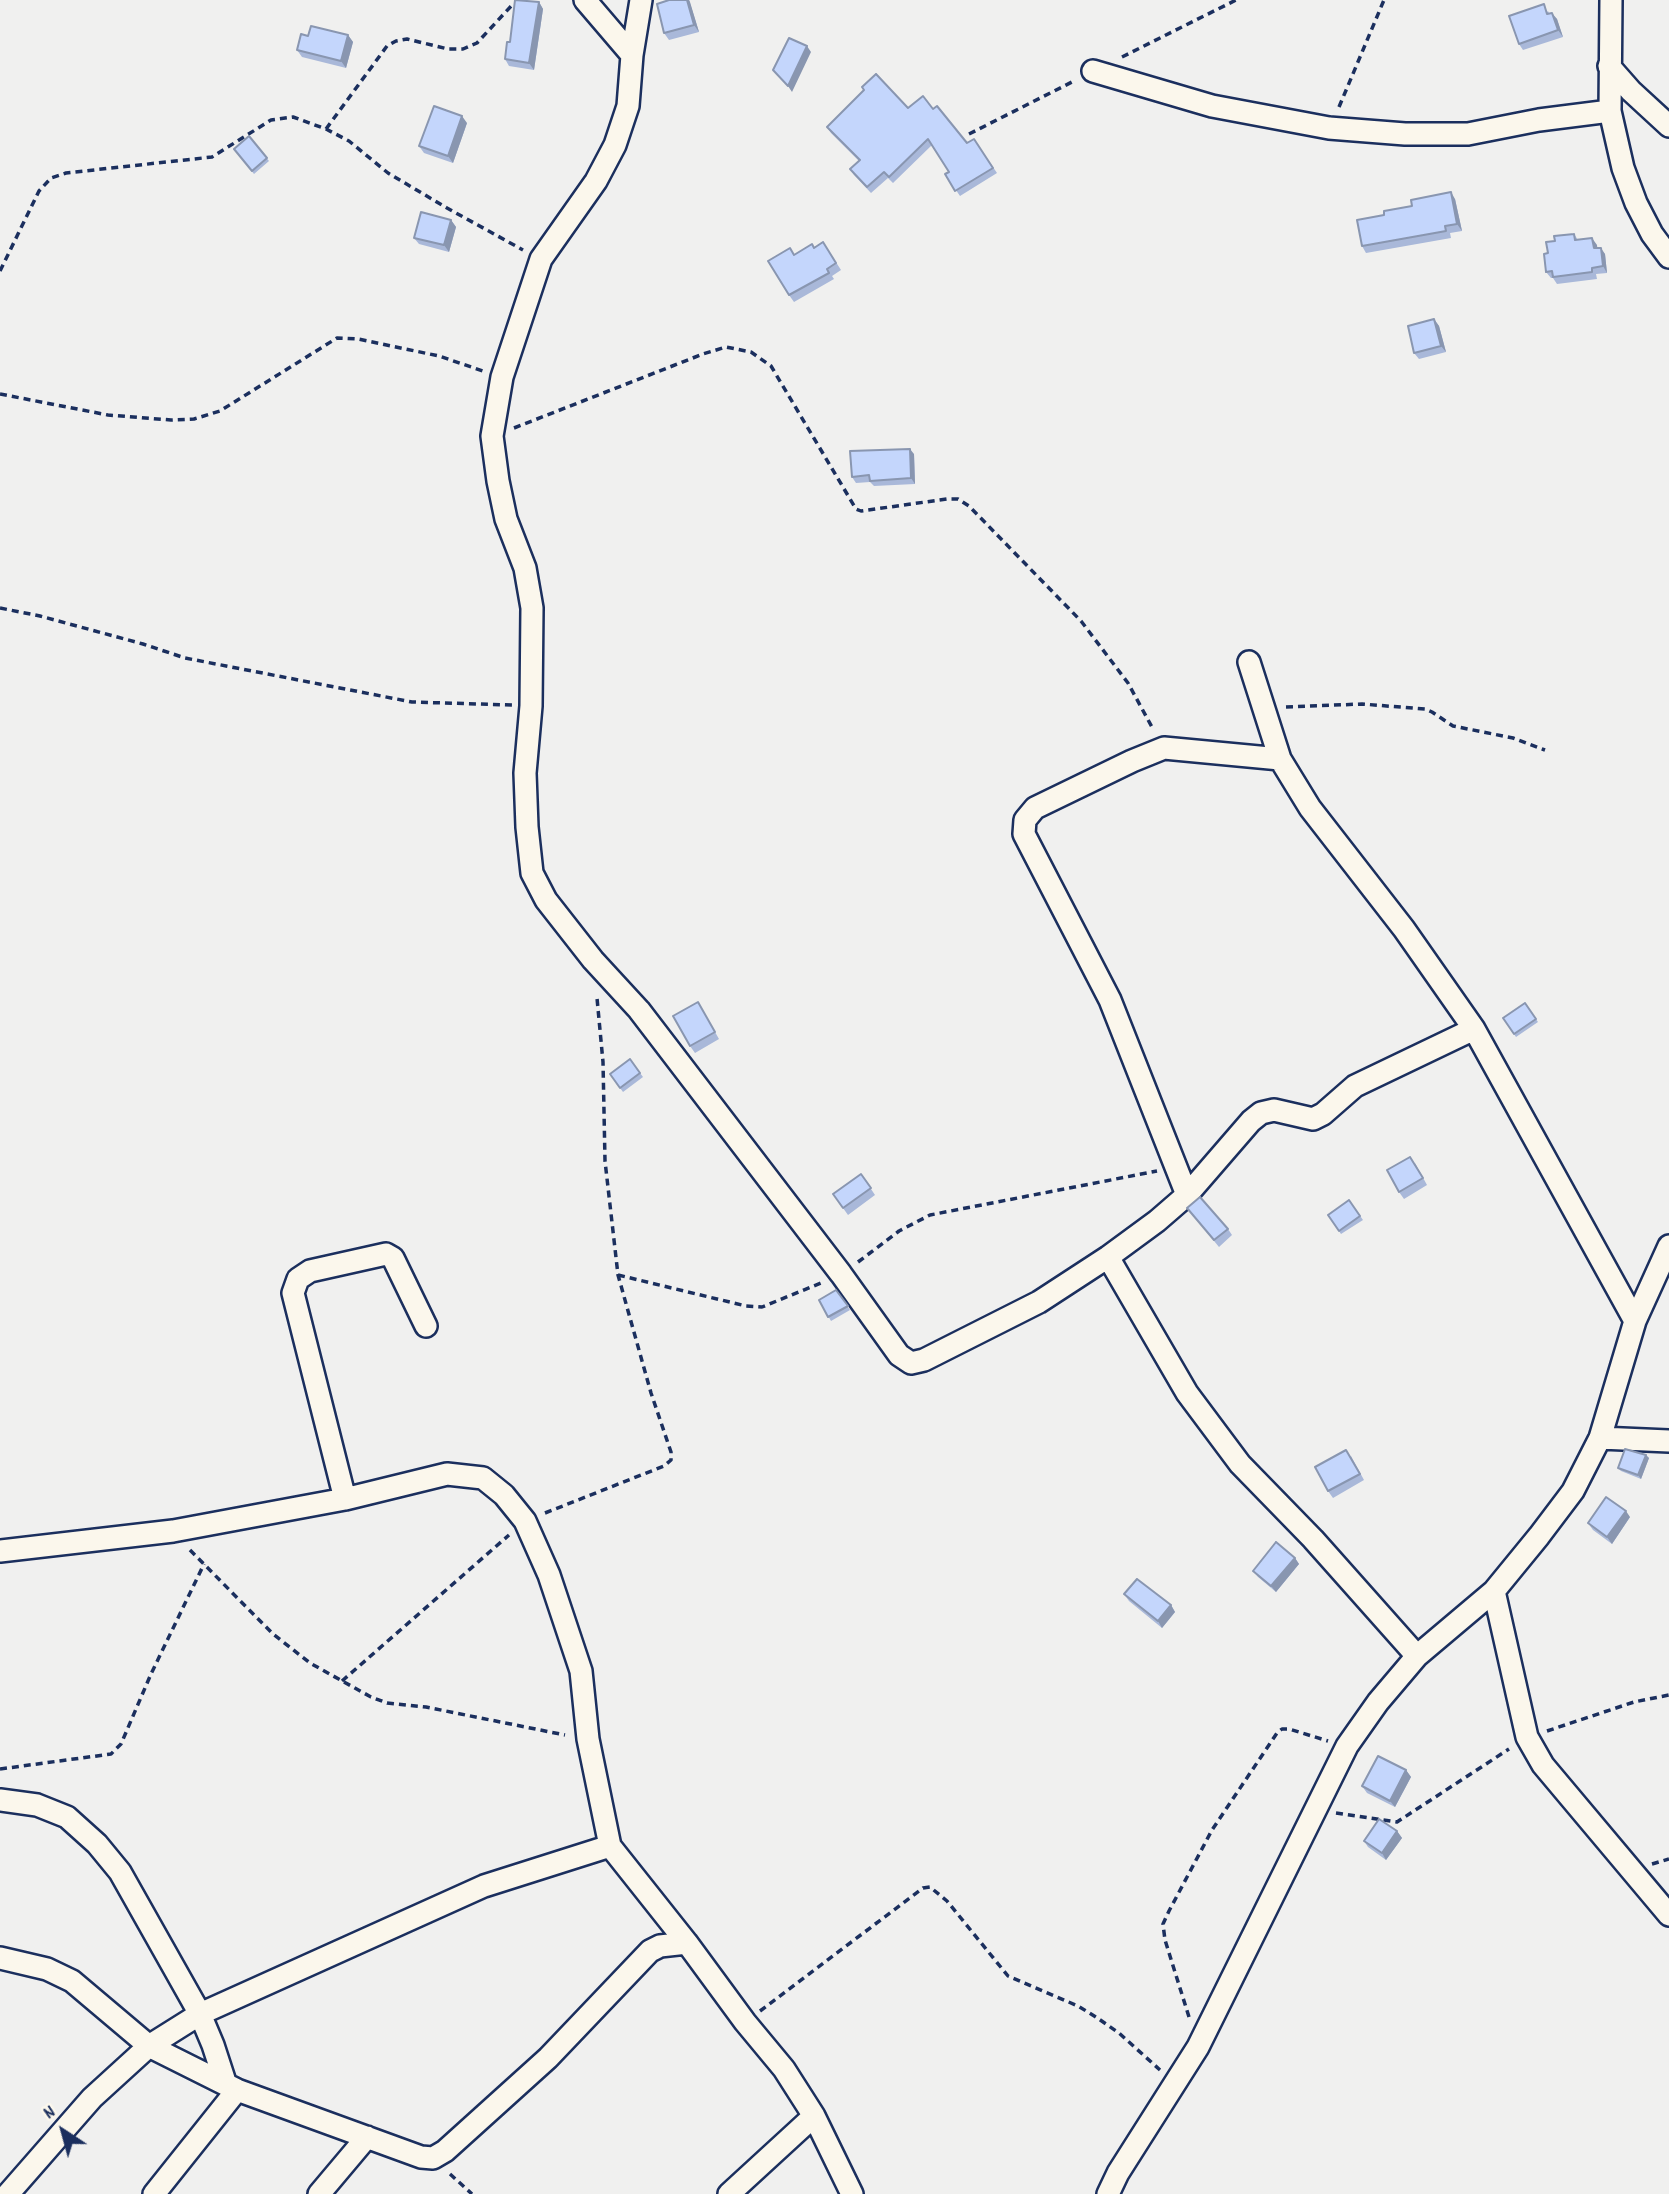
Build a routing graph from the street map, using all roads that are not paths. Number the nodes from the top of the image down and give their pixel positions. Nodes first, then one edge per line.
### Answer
1 (585, 0) edge
2 (640, 0) edge
3 (1611, 0) edge
4 (632, 55) junction
5 (1609, 66) junction
6 (1093, 71) dead end
7 (1610, 111) junction
8 (1669, 126) edge
9 (1661, 231) edge
10 (1669, 257) edge
11 (1248, 662) dead end
12 (1280, 759) junction
13 (1474, 1029) junction
14 (1187, 1195) junction
15 (1669, 1245) edge
16 (1108, 1257) junction
17 (1635, 1321) junction
18 (426, 1326) dead end
19 (1600, 1438) junction
20 (1669, 1441) edge
21 (345, 1499) junction
22 (0, 1551) edge
23 (1494, 1591) junction
24 (1417, 1656) junction
25 (0, 1800) edge
26 (610, 1846) junction
27 (1669, 1915) edge
28 (687, 1942) junction
29 (0, 1958) edge
30 (200, 2014) junction
31 (149, 2046) junction
32 (231, 2088) junction
33 (814, 2116) junction
34 (367, 2137) junction
35 (8, 2194) edge
36 (154, 2194) edge
37 (319, 2194) edge
38 (729, 2194) edge
39 (852, 2194) edge
40 (1108, 2194) edge

1 - 4 street
2 - 4 street
3 - 5 street
4 - 16 street
5 - 7 street
5 - 8 street
6 - 7 street
7 - 9 street
9 - 10 street
11 - 12 street
12 - 13 street
12 - 14 street
13 - 14 street
13 - 17 street
14 - 16 street
15 - 17 street
16 - 24 street
17 - 19 street
18 - 21 street
19 - 20 street
19 - 23 street
21 - 22 street
21 - 26 street
23 - 24 street
23 - 27 street
24 - 40 street
25 - 30 street
26 - 28 street
26 - 30 street
28 - 33 street
28 - 34 street
29 - 31 street
30 - 31 street
30 - 32 street
31 - 32 street
31 - 35 street
32 - 34 street
32 - 36 street
33 - 38 street
33 - 39 street
34 - 37 street

